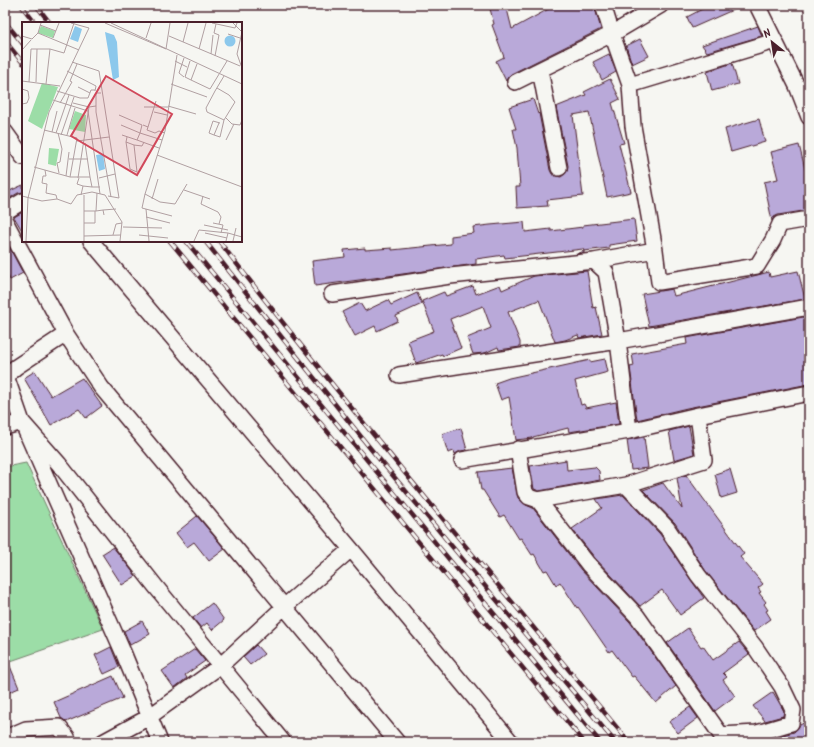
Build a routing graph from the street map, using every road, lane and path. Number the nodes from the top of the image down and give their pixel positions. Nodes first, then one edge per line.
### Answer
1 (603, 5) edge
2 (660, 5) edge
3 (757, 5) edge
4 (612, 34) junction
5 (775, 41) junction
6 (540, 70) junction
7 (515, 82) dead end
8 (630, 85) junction
9 (809, 117) edge
10 (5, 132) edge
11 (22, 156) edge
12 (559, 168) dead end
13 (22, 202) edge
14 (5, 212) edge
15 (809, 219) edge
16 (5, 221) edge
17 (92, 242) edge
18 (655, 250) junction
19 (594, 261) junction
20 (332, 294) dead end
21 (809, 307) edge
22 (66, 334) junction
23 (618, 341) junction
24 (399, 375) dead end
25 (6, 383) edge
26 (809, 393) edge
27 (698, 415) junction
28 (22, 422) junction
29 (5, 427) edge
30 (629, 431) junction
31 (518, 449) junction
32 (462, 460) dead end
33 (626, 485) junction
34 (538, 500) junction
35 (351, 549) junction
36 (284, 608) junction
37 (220, 666) junction
38 (149, 717) junction
39 (5, 738) edge
40 (69, 742) edge
41 (103, 742) edge
42 (160, 742) edge
43 (171, 742) edge
44 (283, 742) edge
45 (397, 742) edge
46 (511, 742) edge

1 - 4 street
2 - 4 street
3 - 5 street
4 - 6 street
4 - 8 street
5 - 8 street
5 - 9 street
6 - 7 street
6 - 12 street
8 - 18 street
10 - 11 street
13 - 14 street
15 - 18 street
16 - 22 street
17 - 35 street
18 - 19 street
19 - 20 street
19 - 23 street
21 - 23 street
22 - 25 street
22 - 36 street
23 - 24 street
23 - 30 street
25 - 28 street
26 - 27 street
27 - 30 street
27 - 33 street
28 - 29 street
28 - 37 street
28 - 38 street
30 - 31 street
31 - 32 street
31 - 34 street
33 - 34 street
33 - 34 street
35 - 36 street
35 - 46 street
36 - 37 street
36 - 45 street
37 - 38 street
37 - 44 street
38 - 41 street
38 - 42 street
38 - 43 street
39 - 40 street

